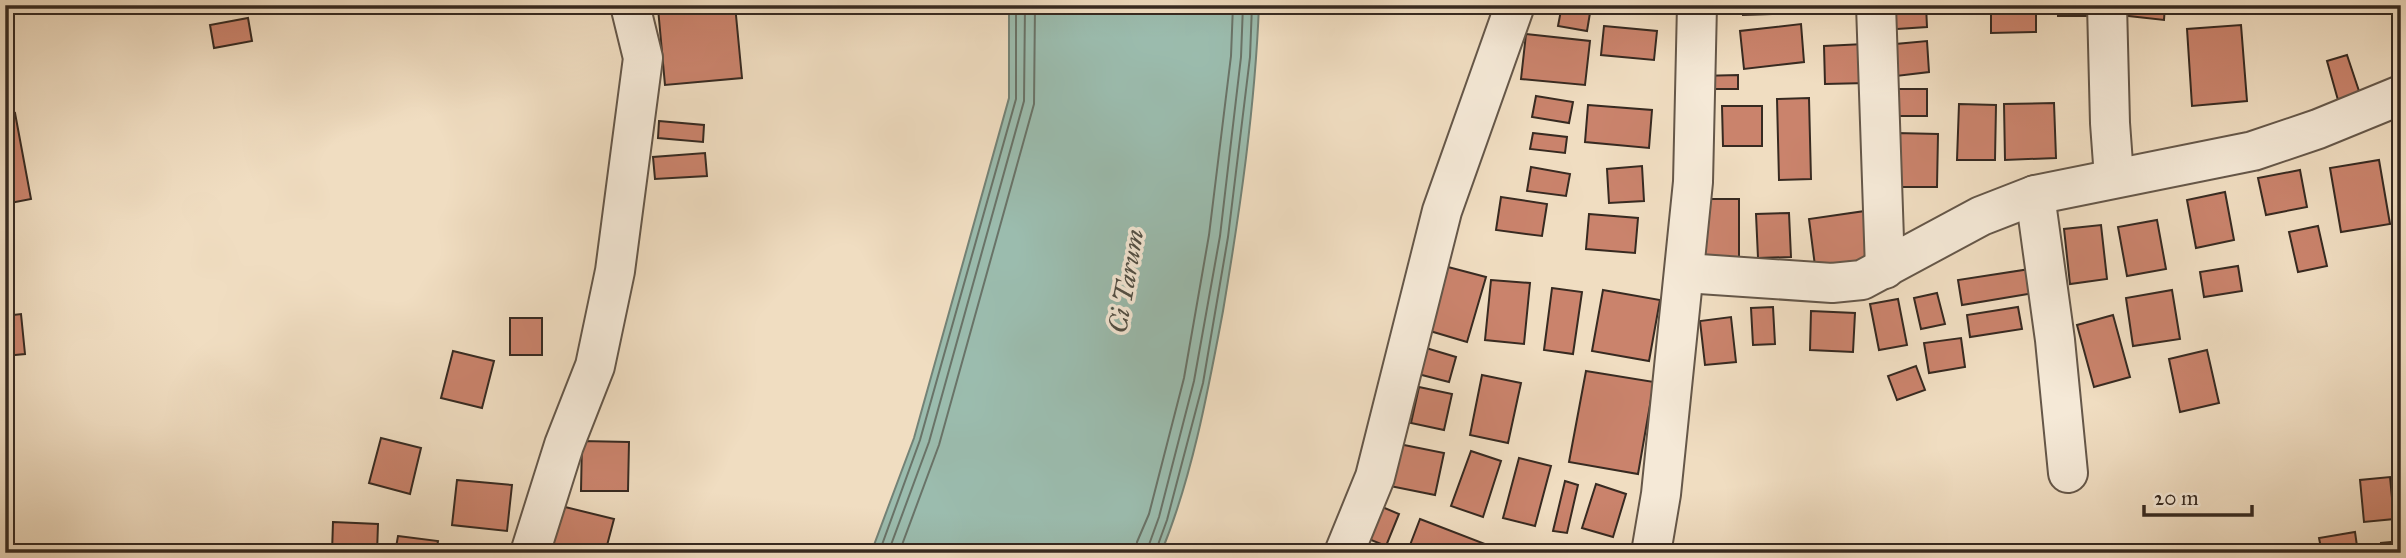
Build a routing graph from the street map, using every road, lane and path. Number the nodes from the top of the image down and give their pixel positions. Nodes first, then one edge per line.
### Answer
1 (630, 5) edge
2 (1515, 5) edge
3 (1697, 5) edge
4 (1876, 5) edge
5 (2107, 5) edge
6 (2401, 95) edge
7 (2114, 177) junction
8 (2035, 195) junction
9 (1885, 269) junction
10 (1685, 273) junction
11 (2068, 473) dead end
12 (530, 553) edge
13 (1344, 553) edge
14 (1651, 553) edge

1 - 12 street
2 - 13 street
3 - 10 street
4 - 9 street
5 - 7 street
6 - 7 street
7 - 8 street
8 - 9 street
8 - 11 street
9 - 10 street
10 - 14 street

